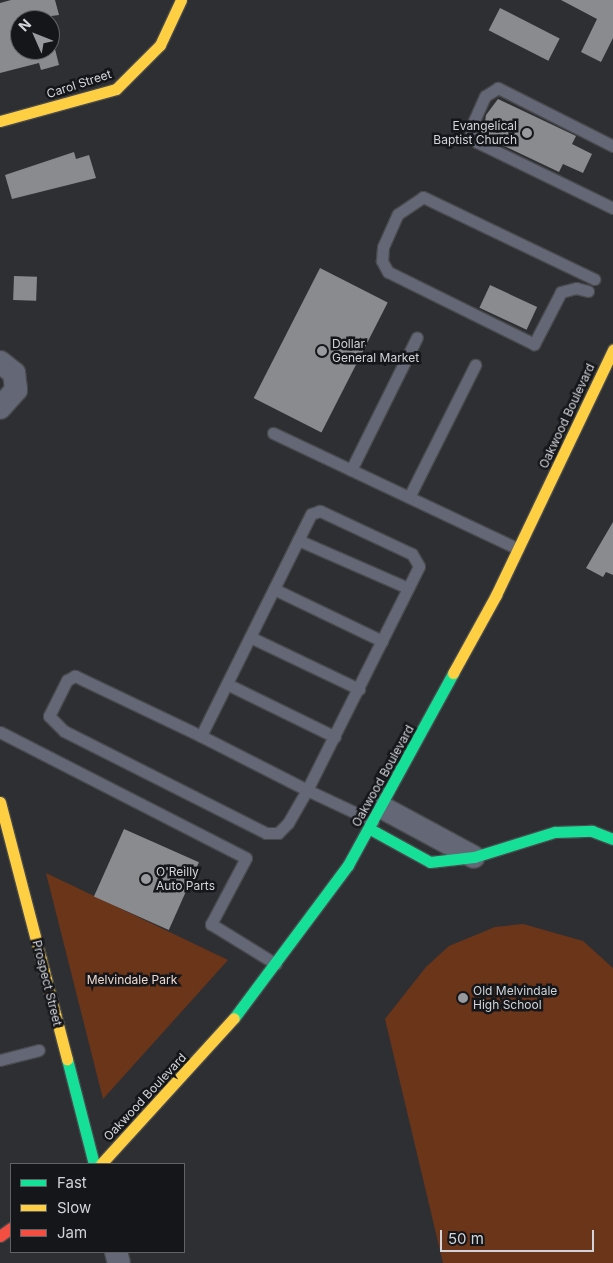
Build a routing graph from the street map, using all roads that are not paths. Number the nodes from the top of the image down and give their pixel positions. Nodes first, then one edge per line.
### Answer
1 (181, 0) edge
2 (0, 121) edge
3 (613, 146) edge
4 (611, 207) edge
5 (594, 279) dead end
6 (588, 291) dead end
7 (417, 336) dead end
8 (613, 350) edge
9 (0, 362) edge
10 (475, 365) dead end
11 (0, 408) edge
12 (273, 433) dead end
13 (352, 470) junction
14 (409, 497) junction
15 (298, 540) junction
16 (518, 550) junction
17 (408, 588) junction
18 (274, 589) junction
19 (250, 637) junction
20 (382, 641) junction
21 (227, 684) junction
22 (359, 688) junction
23 (0, 732) edge
24 (202, 736) junction
25 (335, 737) junction
26 (307, 790) junction
27 (0, 802) edge
28 (376, 820) junction
29 (613, 839) edge
30 (474, 857) joint
31 (278, 965) junction
32 (39, 1050) dead end
33 (0, 1060) edge
34 (94, 1163) edge
35 (102, 1163) edge

1 - 2 main road, Carol Street
3 - 4 lane
5 - 6 lane
7 - 13 lane
8 - 16 main road, Oakwood Boulevard
9 - 11 street
10 - 14 lane
12 - 13 lane
13 - 14 lane
14 - 16 lane
15 - 17 lane
15 - 17 lane
15 - 18 lane
16 - 28 main road, Oakwood Boulevard
17 - 20 lane
18 - 19 lane
18 - 20 lane
19 - 21 lane
19 - 22 lane
20 - 22 lane
21 - 24 lane
21 - 25 lane
22 - 25 lane
23 - 31 lane
24 - 26 lane
24 - 26 lane
25 - 26 lane
26 - 28 lane
27 - 34 main road, Prospect Street
28 - 30 street
28 - 31 main road, Oakwood Boulevard
29 - 30 main road
31 - 35 main road, Oakwood Boulevard
32 - 33 lane

